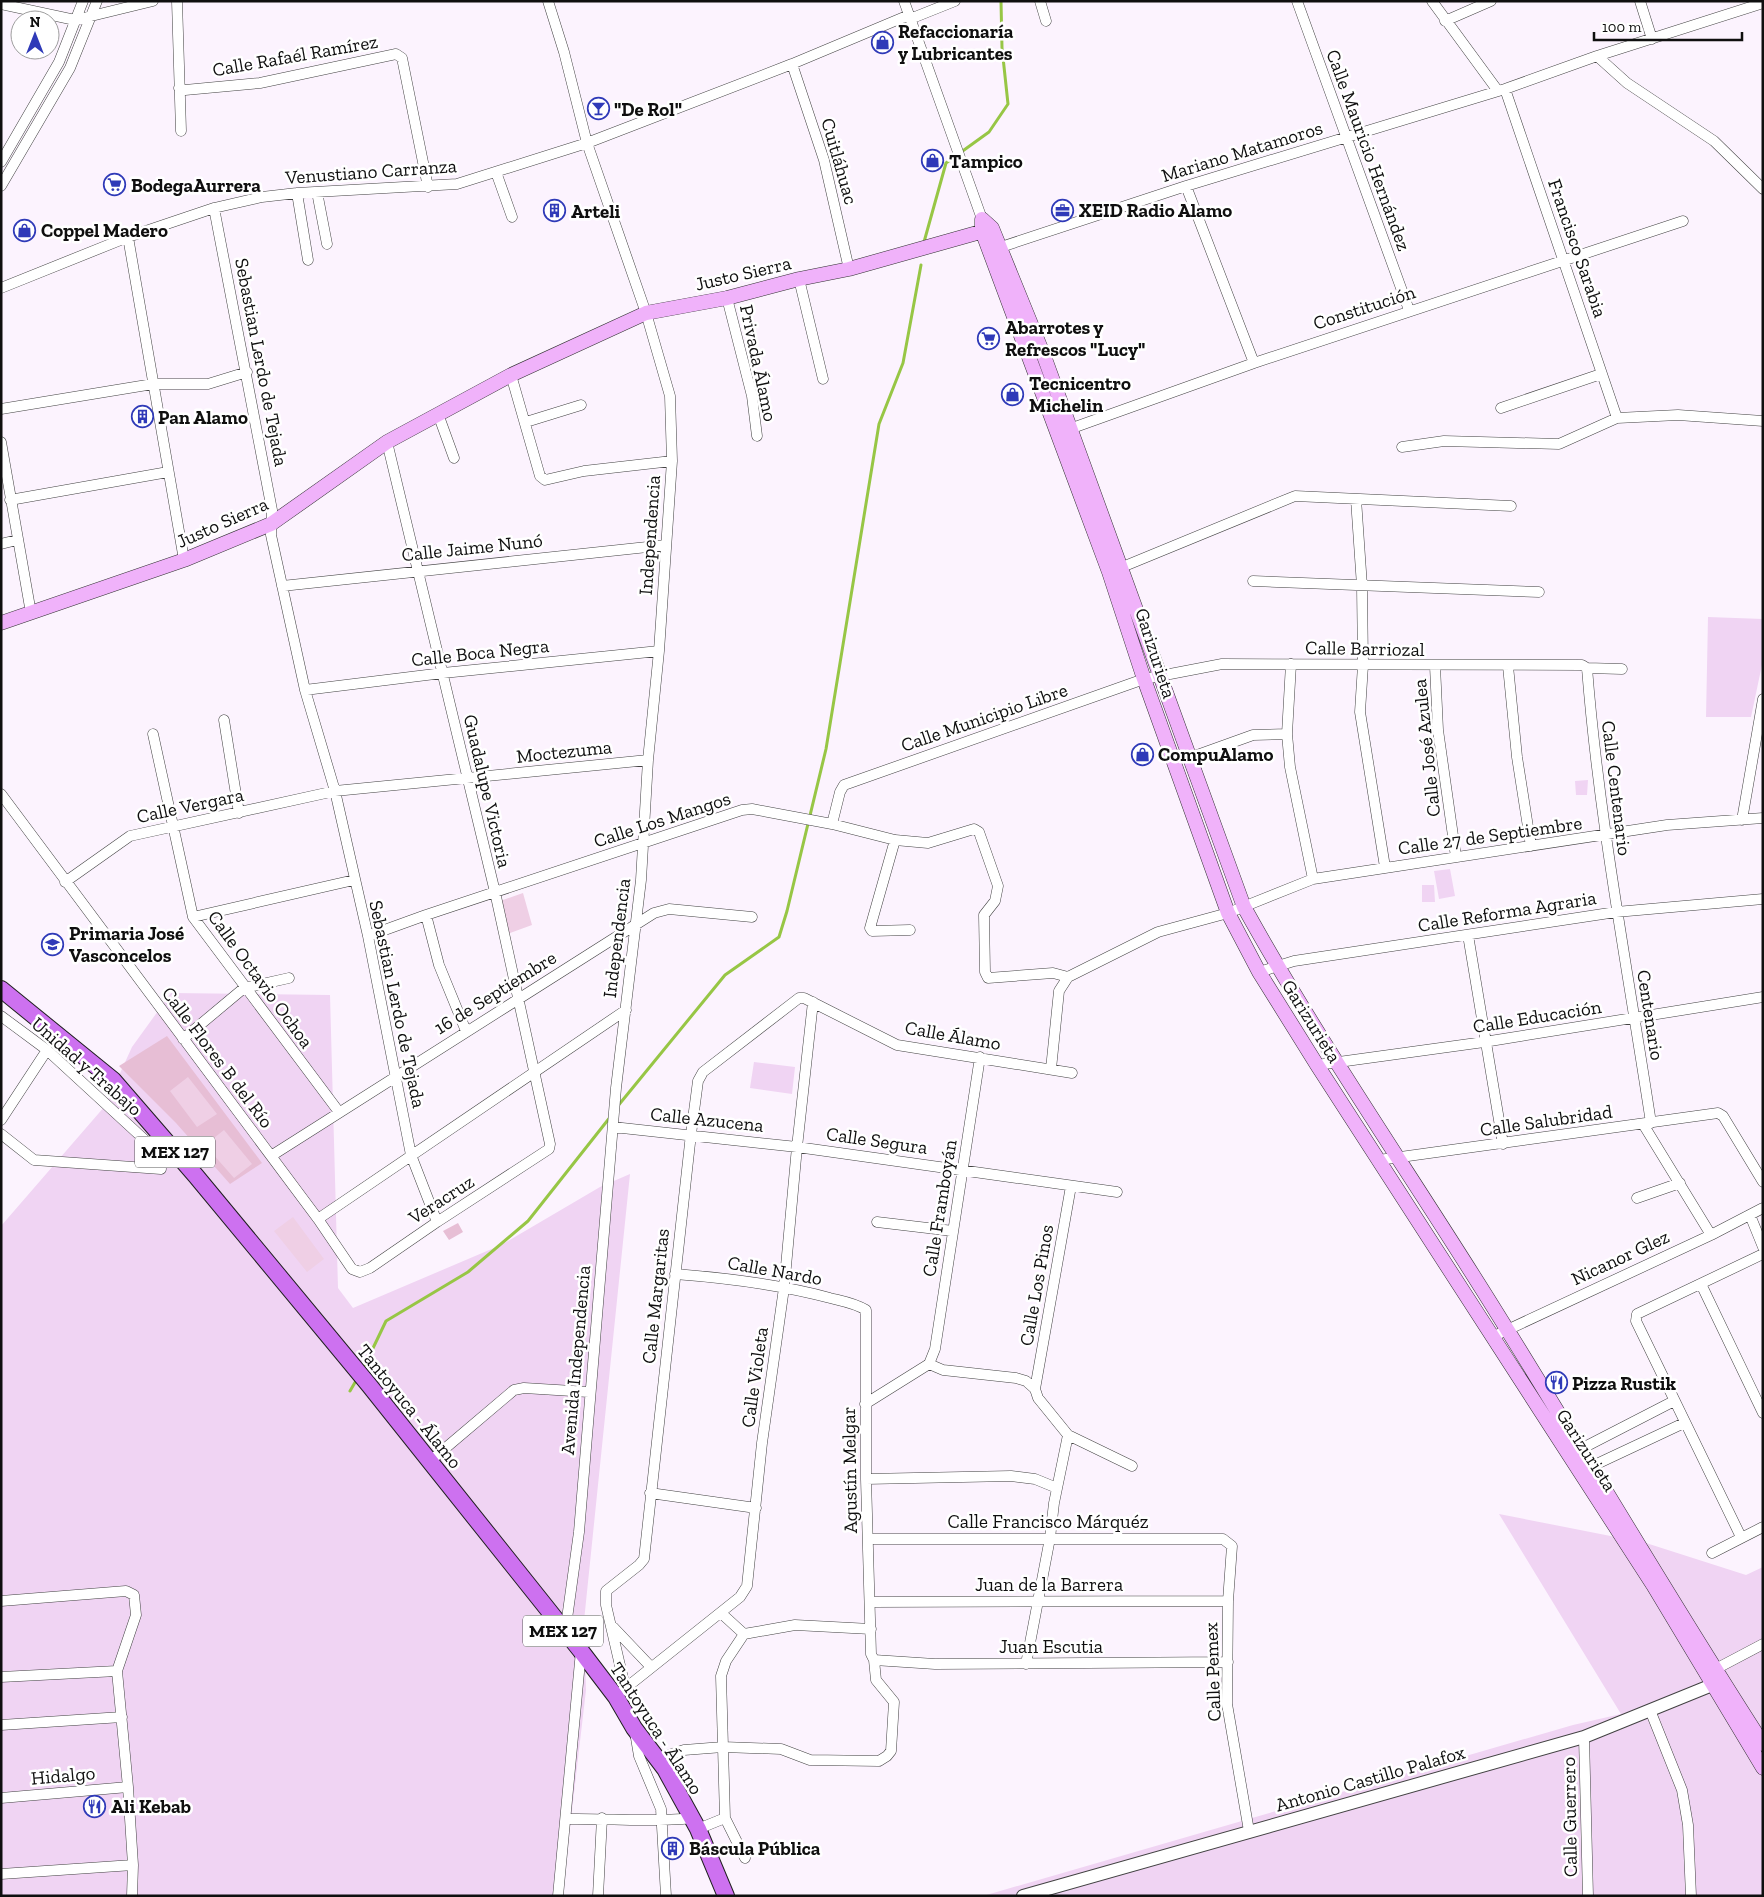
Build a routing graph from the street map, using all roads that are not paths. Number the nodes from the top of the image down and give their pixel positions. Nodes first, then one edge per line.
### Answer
1 (83, 1) edge
2 (97, 1) edge
3 (153, 1) edge
4 (176, 1) edge
5 (548, 1) edge
6 (904, 1) edge
7 (955, 1) edge
8 (1040, 1) edge
9 (1297, 1) edge
10 (1432, 1) edge
11 (1491, 1) edge
12 (1640, 1) edge
13 (1, 4) edge
14 (1763, 4) edge
15 (90, 17) junction
16 (910, 17) junction
17 (76, 20) junction
18 (1046, 21) dead end
19 (1445, 21) junction
20 (1652, 39) junction
21 (1597, 56) junction
22 (792, 64) junction
23 (179, 88) junction
24 (1502, 90) junction
25 (180, 131) dead end
26 (1346, 137) junction
27 (587, 143) junction
28 (1, 162) edge
29 (496, 172) junction
30 (1, 186) edge
31 (1186, 186) junction
32 (428, 187) junction
33 (1763, 189) edge
34 (317, 192) junction
35 (297, 193) junction
36 (214, 208) junction
37 (512, 217) dead end
38 (1683, 221) dead end
39 (985, 226) junction
40 (128, 237) junction
41 (327, 244) dead end
42 (994, 249) junction
43 (308, 260) dead end
44 (1564, 261) junction
45 (849, 269) junction
46 (798, 279) junction
47 (1, 288) edge
48 (727, 298) junction
49 (1409, 310) junction
50 (646, 313) junction
51 (1254, 362) junction
52 (247, 372) junction
53 (1601, 374) junction
54 (511, 375) junction
55 (823, 379) dead end
56 (153, 384) junction
57 (581, 405) dead end
58 (1501, 408) dead end
59 (1, 409) edge
60 (438, 414) junction
61 (1617, 418) junction
62 (1763, 421) edge
63 (526, 422) junction
64 (1064, 431) junction
65 (757, 436) dead end
66 (1, 442) edge
67 (387, 442) junction
68 (1402, 447) dead end
69 (454, 458) dead end
70 (672, 461) junction
71 (168, 472) junction
72 (1356, 499) junction
73 (10, 500) junction
74 (1512, 506) dead end
75 (271, 524) junction
76 (17, 540) junction
77 (1, 544) edge
78 (666, 545) junction
79 (184, 560) junction
80 (419, 570) junction
81 (1115, 570) junction
82 (1253, 581) dead end
83 (282, 586) junction
84 (1362, 586) junction
85 (1539, 592) dead end
86 (31, 613) junction
87 (1, 623) edge
88 (659, 651) junction
89 (1291, 664) junction
90 (1363, 665) junction
91 (1436, 666) junction
92 (1508, 666) junction
93 (1587, 668) junction
94 (1622, 669) dead end
95 (442, 673) junction
96 (1161, 676) junction
97 (1144, 679) junction
98 (305, 690) junction
99 (1763, 699) edge
100 (224, 720) dead end
101 (153, 734) dead end
102 (1287, 734) junction
103 (1189, 758) junction
104 (648, 760) junction
105 (468, 779) junction
106 (334, 791) junction
107 (1, 794) edge
108 (239, 812) junction
109 (1763, 818) edge
110 (1742, 820) junction
111 (827, 823) junction
112 (174, 826) junction
113 (1606, 836) junction
114 (895, 840) junction
115 (644, 844) junction
116 (1531, 846) junction
117 (1456, 857) junction
118 (1385, 868) junction
119 (1313, 879) junction
120 (354, 880) junction
121 (65, 882) junction
122 (495, 892) junction
123 (1763, 899) edge
124 (1244, 907) junction
125 (1616, 912) junction
126 (1228, 913) junction
127 (426, 914) junction
128 (193, 917) junction
129 (752, 918) dead end
130 (637, 923) junction
131 (910, 930) dead end
132 (1468, 935) junction
133 (368, 936) junction
134 (1276, 966) junction
135 (1259, 972) junction
136 (1068, 977) junction
137 (289, 978) dead end
138 (244, 988) junction
139 (1, 989) edge
140 (1763, 997) edge
141 (799, 998) joint
142 (518, 999) junction
143 (814, 1002) junction
144 (626, 1010) junction
145 (1, 1016) edge
146 (1635, 1018) junction
147 (466, 1031) junction
148 (183, 1039) junction
149 (1484, 1042) junction
150 (47, 1050) junction
151 (980, 1057) junction
152 (1336, 1062) junction
153 (1317, 1064) junction
154 (1050, 1069) junction
155 (534, 1071) junction
156 (1072, 1073) dead end
157 (396, 1077) junction
158 (616, 1088) joint
159 (339, 1112) junction
160 (1, 1120) edge
161 (613, 1124) junction
162 (1647, 1124) junction
163 (1, 1134) edge
164 (691, 1134) junction
165 (1503, 1144) junction
166 (796, 1147) junction
167 (549, 1149) joint
168 (411, 1155) junction
169 (271, 1156) junction
170 (1396, 1158) junction
171 (1379, 1160) junction
172 (964, 1170) junction
173 (1760, 1170) edge
174 (1763, 1182) edge
175 (1680, 1183) junction
176 (1071, 1186) junction
177 (1117, 1192) dead end
178 (1637, 1198) dead end
179 (1763, 1208) edge
180 (1750, 1215) junction
181 (318, 1219) junction
182 (436, 1222) junction
183 (877, 1222) dead end
184 (953, 1231) junction
185 (1711, 1235) junction
186 (1763, 1247) edge
187 (1763, 1254) edge
188 (352, 1269) joint
189 (675, 1274) junction
190 (1701, 1284) junction
191 (784, 1288) junction
192 (866, 1310) joint
193 (1508, 1330) junction
194 (1492, 1337) junction
195 (928, 1364) junction
196 (1035, 1389) junction
197 (590, 1392) junction
198 (1674, 1401) junction
199 (865, 1404) junction
200 (1763, 1413) edge
201 (1684, 1423) junction
202 (1068, 1435) junction
203 (1574, 1453) junction
204 (429, 1462) junction
205 (1132, 1466) dead end
206 (1585, 1470) junction
207 (866, 1479) junction
208 (1057, 1488) junction
209 (650, 1493) junction
210 (756, 1508) junction
211 (1763, 1527) edge
212 (1050, 1538) junction
213 (1741, 1538) junction
214 (868, 1539) junction
215 (1228, 1542) joint
216 (1712, 1553) dead end
217 (1228, 1600) junction
218 (1, 1601) edge
219 (1037, 1601) junction
220 (871, 1602) junction
221 (721, 1613) junction
222 (613, 1626) junction
223 (871, 1629) junction
224 (565, 1633) junction
225 (744, 1634) junction
226 (1763, 1644) edge
227 (581, 1651) junction
228 (874, 1660) junction
229 (1228, 1662) junction
230 (1026, 1664) junction
231 (651, 1667) junction
232 (117, 1671) junction
233 (1, 1677) edge
234 (1714, 1678) junction
235 (621, 1692) junction
236 (1650, 1710) junction
237 (122, 1717) junction
238 (1, 1724) edge
239 (634, 1728) junction
240 (1584, 1737) junction
241 (1763, 1744) edge
242 (723, 1748) junction
243 (657, 1759) junction
244 (1763, 1768) edge
245 (128, 1788) junction
246 (1, 1798) edge
247 (602, 1818) junction
248 (725, 1818) junction
249 (567, 1819) junction
250 (662, 1822) junction
251 (695, 1823) junction
252 (1249, 1831) junction
253 (745, 1858) dead end
254 (133, 1865) junction
255 (1, 1874) edge
256 (132, 1896) edge
257 (558, 1896) edge
258 (598, 1896) edge
259 (666, 1896) edge
260 (726, 1896) edge
261 (1023, 1896) edge
262 (1588, 1896) edge
263 (1691, 1896) edge

1 - 17 street
2 - 15 street
3 - 15 street
4 - 23 street
5 - 27 street, Independencia
6 - 16 street, Garizurieta
7 - 16 street, Venustiano Carranza
8 - 18 street
9 - 26 street, Calle Mauricio Hernández
10 - 19 street, Francisco Sarabia
11 - 19 street
12 - 20 street
13 - 17 street
14 - 20 street, Mariano Matamoros
15 - 17 street
15 - 30 street
16 - 22 street, Venustiano Carranza
16 - 39 street, Garizurieta
17 - 28 street
19 - 24 street, Francisco Sarabia
20 - 21 street, Mariano Matamoros
21 - 24 street, Mariano Matamoros
21 - 33 street
22 - 27 street, Venustiano Carranza
22 - 45 street, Cuitláhuac
23 - 25 street
23 - 32 street, Calle Rafaél Ramírez
24 - 26 street, Mariano Matamoros
24 - 44 street, Francisco Sarabia
26 - 31 street, Mariano Matamoros
26 - 49 street, Calle Mauricio Hernández
27 - 29 street, Venustiano Carranza
27 - 50 street, Independencia
29 - 32 street, Venustiano Carranza
29 - 37 street
31 - 42 street, Mariano Matamoros
31 - 51 street
32 - 34 street, Venustiano Carranza
34 - 35 street, Venustiano Carranza
34 - 41 street
35 - 36 street, Venustiano Carranza
35 - 43 street
36 - 40 street, Venustiano Carranza
36 - 52 street, Sebastian Lerdo de Tejada
38 - 44 street, Constitución
39 - 42 main road, Garizurieta
39 - 45 main road, Justo Sierra
40 - 47 street, Venustiano Carranza
40 - 56 street
42 - 64 main road, Garizurieta
44 - 49 street, Constitución
44 - 53 street, Francisco Sarabia
45 - 46 main road, Justo Sierra
46 - 48 main road, Justo Sierra
46 - 55 street
48 - 50 main road, Justo Sierra
48 - 65 street, Privada Álamo
49 - 51 street, Constitución
50 - 54 main road, Justo Sierra
50 - 70 street, Independencia
51 - 64 street, Constitución
52 - 56 street
52 - 75 street, Sebastian Lerdo de Tejada
53 - 58 street
53 - 61 street, Francisco Sarabia
54 - 60 main road, Justo Sierra
54 - 63 street
56 - 59 street
56 - 71 street
57 - 63 street
60 - 67 main road, Justo Sierra
60 - 69 street
61 - 62 street
61 - 68 street
63 - 70 street
64 - 81 main road, Garizurieta
66 - 73 street
67 - 75 main road, Justo Sierra
67 - 80 street, Guadalupe Victoria
70 - 78 street, Independencia
71 - 73 street
71 - 79 street
72 - 74 street
72 - 81 street
72 - 84 street
73 - 76 street
75 - 79 main road, Justo Sierra
75 - 83 street, Sebastian Lerdo de Tejada
76 - 77 street
76 - 86 street
78 - 80 street, Calle Jaime Nunó
78 - 88 street, Independencia
79 - 86 main road, Justo Sierra
80 - 83 street, Calle Jaime Nunó
80 - 95 street, Guadalupe Victoria
81 - 96 main road, Garizurieta
81 - 97 main road, Garizurieta
82 - 84 street
83 - 98 street, Sebastian Lerdo de Tejada
84 - 85 street
84 - 90 street
86 - 87 main road, Justo Sierra
88 - 95 street, Calle Boca Negra
88 - 104 street, Independencia
89 - 90 street, Calle Barriozal
89 - 96 street, Calle Barriozal
89 - 102 street
90 - 91 street, Calle Barriozal
90 - 118 street
91 - 92 street, Calle Barriozal
91 - 117 street, Calle José Azulea
92 - 93 street, Calle Barriozal
92 - 116 street
93 - 94 street, Calle Barriozal
93 - 113 street, Calle Centenario
95 - 98 street, Calle Boca Negra
95 - 105 street, Guadalupe Victoria
96 - 97 street, Calle Barriozal
96 - 103 main road, Garizurieta
97 - 111 street, Calle Municipio Libre
97 - 126 main road, Garizurieta
98 - 106 street, Sebastian Lerdo de Tejada
99 - 110 street
100 - 108 street
101 - 112 street, Calle Octavio Ochoa
102 - 103 street
102 - 119 street
103 - 124 main road, Garizurieta
104 - 105 street, Moctezuma
104 - 115 street, Independencia
105 - 106 street, Moctezuma
105 - 122 street, Guadalupe Victoria
106 - 108 street, Calle Vergara
106 - 120 street, Sebastian Lerdo de Tejada
107 - 121 street, Calle Flores B del Río
108 - 112 street, Calle Vergara
109 - 110 street, Calle 27 de Septiembre
110 - 113 street, Calle 27 de Septiembre
111 - 114 street, Calle Los Mangos
111 - 115 street, Calle Los Mangos
112 - 121 street, Calle Vergara
112 - 128 street, Calle Octavio Ochoa
113 - 116 street, Calle 27 de Septiembre
113 - 125 street, Calle Centenario
114 - 131 street
114 - 136 street, Calle Los Mangos
115 - 122 street, Calle Los Mangos
115 - 130 street, Independencia
116 - 117 street, Calle 27 de Septiembre
117 - 118 street, Calle 27 de Septiembre
118 - 119 street, Calle 27 de Septiembre
119 - 124 street, Calle 27 de Septiembre
120 - 128 street
120 - 133 street, Sebastian Lerdo de Tejada
121 - 148 street, Calle Flores B del Río
122 - 127 street, Calle Los Mangos
122 - 142 street, Guadalupe Victoria
123 - 125 street, Calle Reforma Agraria
124 - 126 street, Calle 27 de Septiembre
124 - 134 main road, Garizurieta
125 - 132 street, Calle Reforma Agraria
125 - 146 street, Centenario
126 - 135 main road, Garizurieta
126 - 136 street, Calle 27 de Septiembre
127 - 133 street, Calle Los Mangos
127 - 147 street
128 - 138 street, Calle Octavio Ochoa
129 - 130 street, 16 de Septiembre
130 - 142 street, 16 de Septiembre
130 - 144 street, Independencia
132 - 134 street, Calle Reforma Agraria
132 - 149 street
133 - 157 street, Sebastian Lerdo de Tejada
134 - 135 street, Calle Reforma Agraria
134 - 152 main road, Garizurieta
135 - 153 main road, Garizurieta
136 - 154 street
137 - 138 street
138 - 148 street
138 - 159 street, Calle Octavio Ochoa
139 - 204 main road, Tantoyuca - Álamo / MEX 127
140 - 146 street, Calle Educación
141 - 143 street, Calle Álamo
141 - 164 street, Calle Margaritas
142 - 147 street, 16 de Septiembre
142 - 155 street, Guadalupe Victoria
143 - 151 street, Calle Álamo
143 - 166 street, Calle Violeta
144 - 155 street
144 - 158 street, Independencia
145 - 150 street, Unidad y Trabajo
146 - 149 street, Calle Educación
146 - 162 street, Centenario
147 - 157 street, 16 de Septiembre
148 - 169 street, Calle Flores B del Río
149 - 152 street, Calle Educación
149 - 165 street
150 - 160 street
150 - 163 street, Unidad y Trabajo
151 - 154 street, Calle Álamo
151 - 172 street, Calle Framboyán
152 - 153 street, Calle Educación
152 - 170 main road, Garizurieta
153 - 171 main road, Garizurieta
154 - 156 street
155 - 167 street, Guadalupe Victoria
155 - 168 street
157 - 159 street, 16 de Septiembre
157 - 168 street, Sebastian Lerdo de Tejada
158 - 161 street, Avenida Independencia
159 - 169 street, 16 de Septiembre
161 - 164 street, Calle Azucena
161 - 197 street, Avenida Independencia
162 - 165 street, Calle Salubridad
162 - 173 street, Calle Salubridad
162 - 175 street
164 - 166 street, Calle Azucena
164 - 189 street, Calle Margaritas
165 - 170 street, Calle Salubridad
166 - 172 street, Calle Segura
166 - 191 street, Calle Violeta
167 - 182 street, Veracruz
168 - 181 street
168 - 182 street, Sebastian Lerdo de Tejada
169 - 181 street, Calle Flores B del Río
170 - 171 street, Calle Salubridad
170 - 193 main road, Garizurieta
171 - 194 main road, Garizurieta
172 - 176 street, Calle Segura
172 - 184 street, Calle Framboyán
173 - 174 street
175 - 178 street
175 - 185 street
176 - 177 street, Calle Segura
176 - 196 street, Calle Los Pinos
179 - 180 street, Nicanor Glez
180 - 185 street, Nicanor Glez
180 - 186 street
181 - 188 street, Calle Flores B del Río
182 - 188 street, Veracruz
183 - 184 street
184 - 195 street, Calle Framboyán
185 - 193 street, Nicanor Glez
187 - 190 street
189 - 191 street, Calle Nardo
189 - 209 street, Calle Margaritas
190 - 198 street
190 - 200 street
191 - 192 street, Calle Nardo
191 - 210 street, Calle Violeta
192 - 199 street, Agustín Melgar
193 - 194 street, Nicanor Glez
193 - 203 main road, Garizurieta
194 - 203 main road, Garizurieta
195 - 196 street
195 - 199 street
196 - 202 street
197 - 204 street
197 - 224 street, Avenida Independencia
198 - 201 street
198 - 203 street
199 - 207 street, Agustín Melgar
201 - 206 street
201 - 213 street
202 - 205 street
202 - 208 street
203 - 206 main road, Garizurieta
204 - 224 main road, Tantoyuca - Álamo / MEX 127
206 - 234 main road, Garizurieta
207 - 208 street
207 - 214 street, Agustín Melgar
208 - 212 street
209 - 210 street
209 - 222 street, Calle Margaritas
210 - 221 street, Calle Violeta
211 - 213 street
212 - 214 street, Calle Francisco Márquéz
212 - 215 street, Calle Francisco Márquéz
212 - 219 street
213 - 216 street
214 - 220 street, Agustín Melgar
215 - 217 street, Calle Pemex
217 - 219 street, Juan de la Barrera
217 - 229 street, Calle Pemex
218 - 232 street
219 - 220 street, Juan de la Barrera
219 - 230 street
220 - 223 street, Agustín Melgar
221 - 225 street
221 - 231 street, Calle Violeta
222 - 231 street, Calle Margaritas
222 - 235 street, Calle Margaritas
223 - 225 street
223 - 228 street, Agustín Melgar
224 - 227 main road, Tantoyuca - Álamo / MEX 127
225 - 242 street
226 - 234 street
227 - 235 main road, Tantoyuca - Álamo / MEX 127
227 - 249 street
228 - 230 street, Juan Escutia
228 - 242 street, Agustín Melgar
229 - 230 street, Juan Escutia
229 - 252 street, Calle Pemex
231 - 235 street, Calle Violeta
232 - 233 street
232 - 237 street
234 - 236 street, Antonio Castillo Palafox
234 - 241 main road, Garizurieta
234 - 244 main road, Garizurieta
235 - 239 main road, Tantoyuca - Álamo / MEX 127
236 - 240 street, Antonio Castillo Palafox
236 - 263 street
237 - 238 street
237 - 245 street
239 - 243 main road, Tantoyuca - Álamo / MEX 127
239 - 250 street
240 - 252 street, Antonio Castillo Palafox
240 - 262 street, Calle Guerrero
242 - 243 street
242 - 248 street
243 - 251 main road, Tantoyuca - Álamo / MEX 127
245 - 246 street, Hidalgo
245 - 254 street
247 - 249 street
247 - 250 street
247 - 258 street
248 - 251 street
248 - 253 street
249 - 257 street
250 - 251 street
250 - 259 street
251 - 260 main road, Tantoyuca - Álamo / MEX 127
252 - 261 street, Antonio Castillo Palafox
254 - 255 street
254 - 256 street

